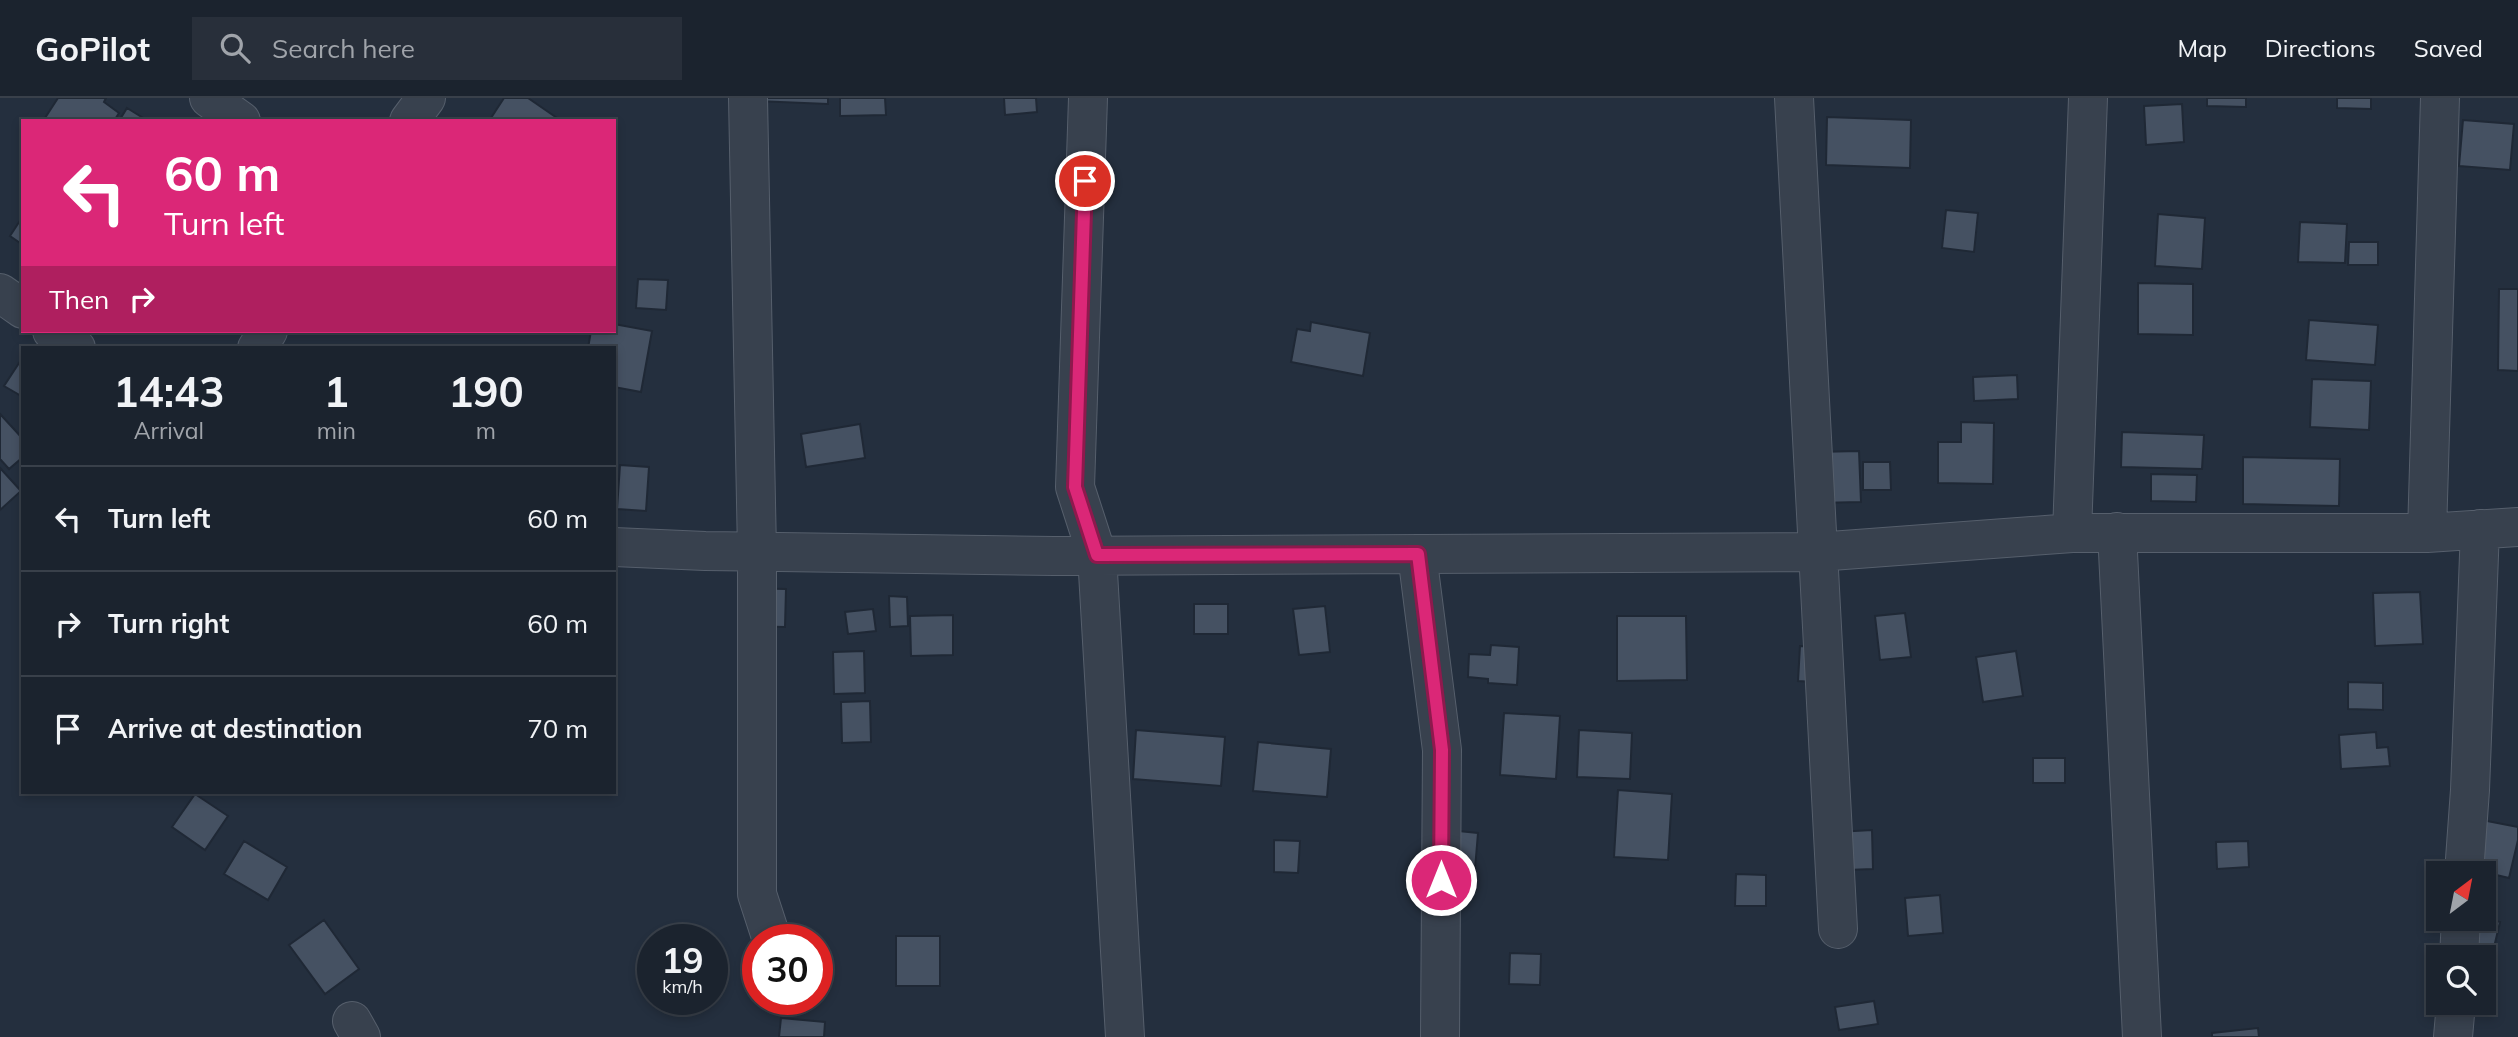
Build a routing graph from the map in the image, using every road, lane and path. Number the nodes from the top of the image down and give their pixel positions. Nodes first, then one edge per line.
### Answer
1 (209, 98) edge
2 (426, 98) edge
3 (748, 98) edge
4 (1088, 98) edge
5 (1794, 98) edge
6 (2088, 98) edge
7 (2440, 98) edge
8 (238, 119) edge
9 (410, 119) edge
10 (0, 293) edge
11 (21, 309) edge
12 (55, 333) edge
13 (73, 346) edge
14 (2518, 527) edge
15 (2480, 529) junction
16 (2117, 532) junction
17 (2072, 533) junction
18 (2427, 533) junction
19 (616, 547) edge
20 (757, 552) junction
21 (1817, 552) junction
22 (1418, 554) junction
23 (1097, 555) junction
24 (2465, 861) edge
25 (767, 924) edge
26 (1838, 929) dead end
27 (2455, 1015) edge
28 (1125, 1037) edge
29 (1440, 1037) edge
30 (2141, 1037) edge
31 (2453, 1037) edge

1 - 8 street
2 - 9 street
3 - 20 street
4 - 23 street
5 - 21 street
6 - 17 street
7 - 18 street
10 - 11 street
12 - 13 street
14 - 15 street
15 - 18 street
15 - 24 street
16 - 17 street
16 - 18 street
16 - 30 street
17 - 21 street
19 - 20 street
20 - 23 street
20 - 25 street
21 - 22 street
21 - 26 street
22 - 23 street
22 - 29 street
23 - 28 street
27 - 31 street

